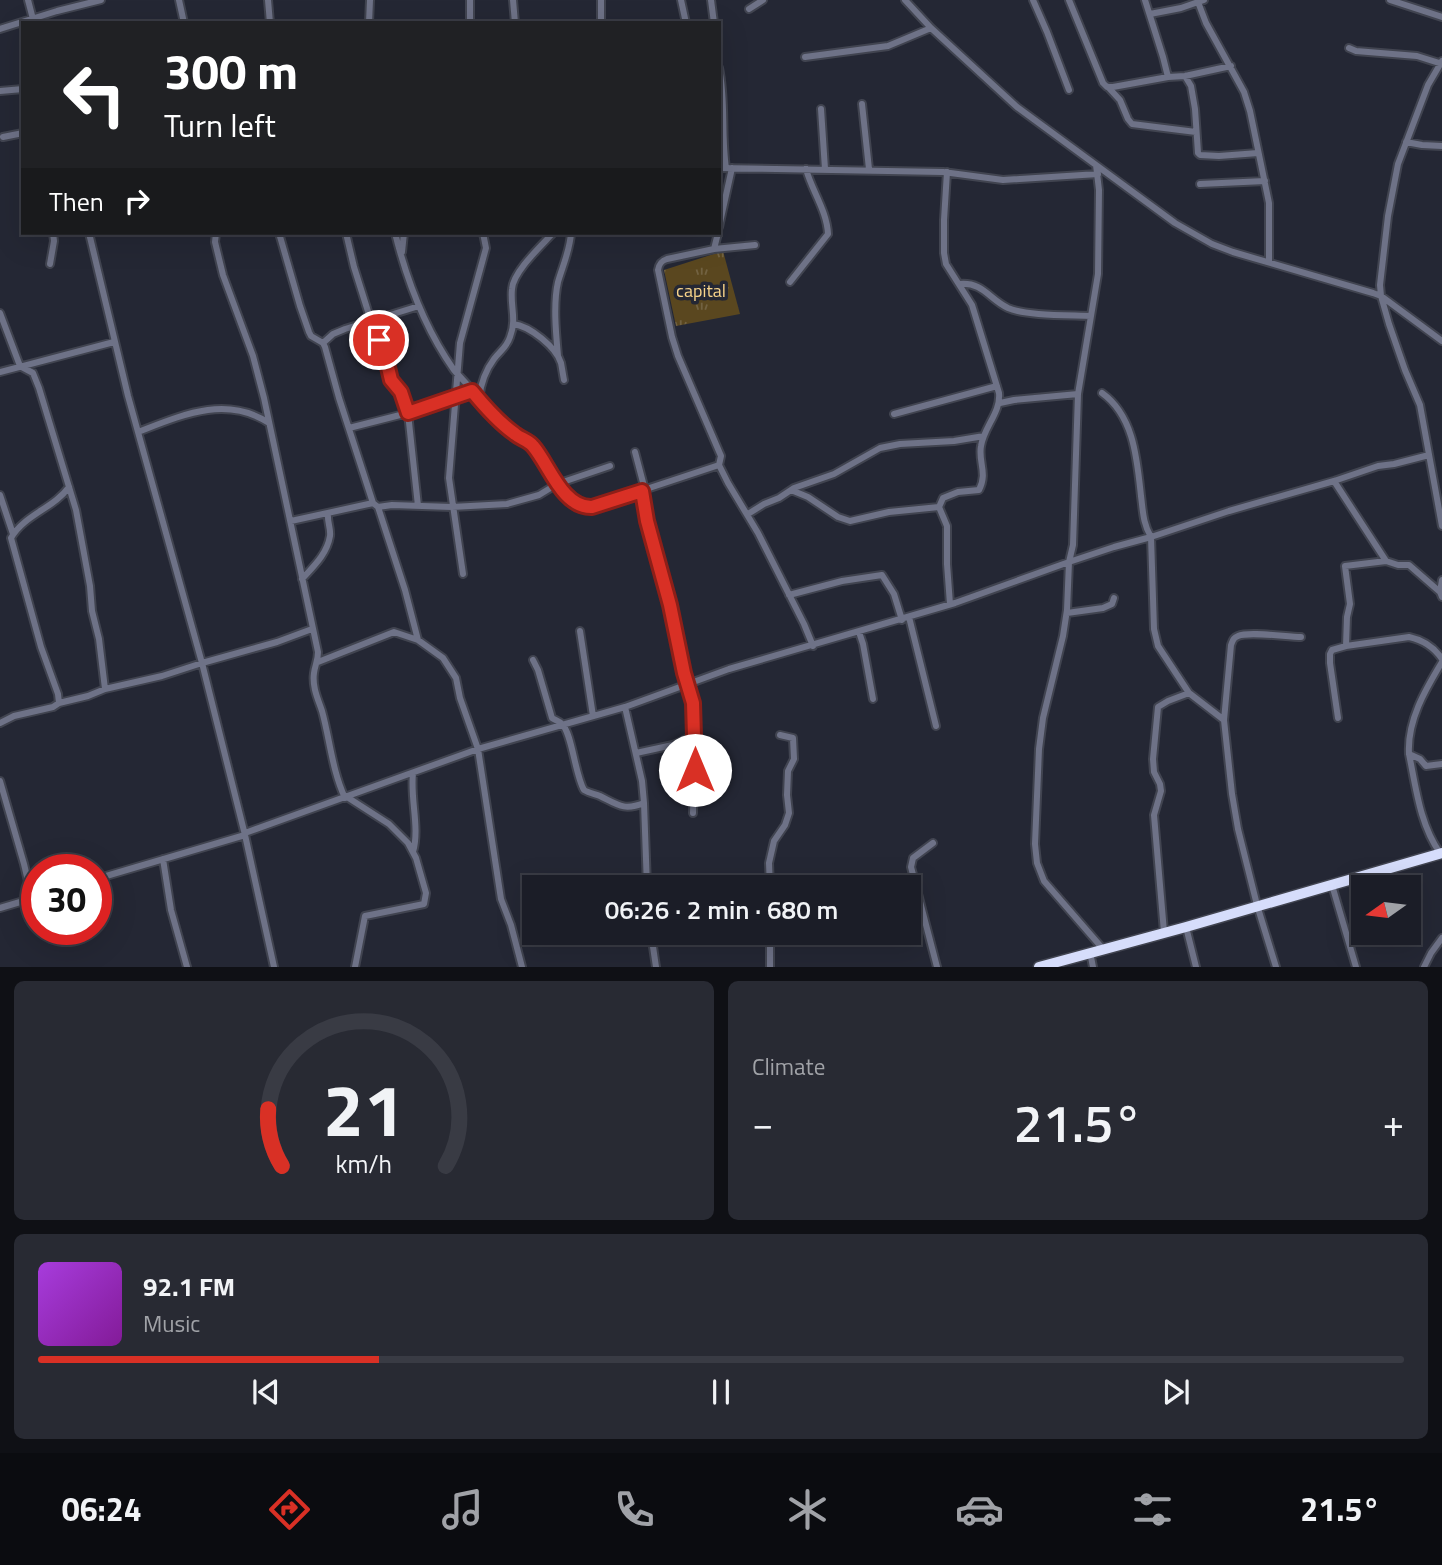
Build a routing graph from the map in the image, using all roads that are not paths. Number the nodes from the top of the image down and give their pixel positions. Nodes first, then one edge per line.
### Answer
1 (28, 0) edge
2 (101, 0) edge
3 (179, 0) edge
4 (268, 0) edge
5 (370, 0) edge
6 (470, 0) edge
7 (513, 0) edge
8 (601, 0) edge
9 (681, 0) edge
10 (711, 0) edge
11 (763, 0) edge
12 (918, 0) edge
13 (1033, 0) edge
14 (1069, 0) edge
15 (1145, 0) edge
16 (1390, 0) edge
17 (1201, 1) edge
18 (907, 2) edge
19 (749, 9) dead end
20 (1150, 14) junction
21 (1442, 18) edge
22 (33, 20) edge
23 (184, 21) edge
24 (270, 21) edge
25 (369, 21) edge
26 (470, 21) edge
27 (515, 21) edge
28 (601, 21) edge
29 (686, 21) edge
30 (714, 21) edge
31 (21, 23) edge
32 (931, 28) junction
33 (0, 29) edge
34 (1349, 48) dead end
35 (805, 57) dead end
36 (1441, 63) edge
37 (1231, 66) junction
38 (1185, 76) junction
39 (1168, 77) junction
40 (721, 80) edge
41 (1107, 86) junction
42 (21, 89) edge
43 (1069, 90) dead end
44 (0, 91) edge
45 (862, 104) dead end
46 (821, 109) dead end
47 (1196, 132) junction
48 (21, 133) edge
49 (3, 137) dead end
50 (1406, 142) junction
51 (1442, 146) edge
52 (1258, 153) junction
53 (1096, 165) junction
54 (726, 168) edge
55 (806, 169) junction
56 (825, 169) junction
57 (869, 169) junction
58 (947, 172) junction
59 (1098, 174) junction
60 (1265, 181) junction
61 (1200, 184) dead end
62 (721, 210) edge
63 (53, 235) edge
64 (89, 235) edge
65 (216, 235) edge
66 (280, 235) edge
67 (346, 235) edge
68 (396, 235) edge
69 (404, 235) edge
70 (483, 235) edge
71 (551, 235) edge
72 (571, 235) edge
73 (718, 235) edge
74 (755, 245) dead end
75 (714, 249) junction
76 (402, 258) junction
77 (1269, 261) junction
78 (50, 264) dead end
79 (790, 282) dead end
80 (960, 284) junction
81 (1381, 296) junction
82 (419, 306) junction
83 (0, 313) edge
84 (1091, 316) junction
85 (371, 321) junction
86 (513, 324) junction
87 (1442, 341) edge
88 (114, 342) junction
89 (323, 343) junction
90 (460, 343) junction
91 (558, 356) junction
92 (447, 360) junction
93 (20, 366) junction
94 (0, 372) edge
95 (457, 373) junction
96 (484, 374) junction
97 (564, 380) dead end
98 (997, 386) junction
99 (471, 389) junction
100 (1102, 393) dead end
101 (1078, 394) junction
102 (454, 398) junction
103 (478, 398) junction
104 (1000, 403) junction
105 (408, 413) junction
106 (894, 414) dead end
107 (269, 423) junction
108 (349, 428) junction
109 (138, 432) junction
110 (984, 436) junction
111 (635, 452) dead end
112 (1429, 455) junction
113 (719, 465) junction
114 (610, 466) dead end
115 (1334, 481) junction
116 (558, 484) junction
117 (69, 487) junction
118 (644, 490) junction
119 (791, 490) junction
120 (0, 495) edge
121 (375, 505) junction
122 (418, 506) junction
123 (452, 507) junction
124 (939, 507) junction
125 (328, 513) junction
126 (748, 514) junction
127 (291, 520) junction
128 (1442, 526) edge
129 (13, 534) junction
130 (1151, 537) junction
131 (1386, 561) junction
132 (1069, 562) junction
133 (463, 575) dead end
134 (302, 579) junction
135 (1442, 580) edge
136 (1441, 594) edge
137 (789, 595) junction
138 (1115, 598) dead end
139 (950, 604) junction
140 (1067, 613) junction
141 (905, 618) junction
142 (312, 629) junction
143 (580, 631) dead end
144 (859, 632) junction
145 (1301, 637) dead end
146 (418, 640) junction
147 (813, 646) junction
148 (1346, 646) junction
149 (533, 660) dead end
150 (1442, 661) edge
151 (318, 662) junction
152 (202, 663) junction
153 (687, 684) junction
154 (105, 689) junction
155 (1189, 693) junction
156 (873, 699) dead end
157 (59, 703) junction
158 (625, 707) junction
159 (593, 716) junction
160 (1338, 718) dead end
161 (1224, 720) junction
162 (0, 723) edge
163 (563, 725) junction
164 (936, 726) dead end
165 (780, 734) dead end
166 (695, 735) junction
167 (478, 749) junction
168 (636, 752) junction
169 (1409, 754) junction
170 (1442, 764) edge
171 (413, 773) junction
172 (0, 781) edge
173 (346, 797) junction
174 (644, 803) junction
175 (692, 813) dead end
176 (245, 834) junction
177 (933, 843) dead end
178 (413, 852) junction
179 (1441, 853) edge
180 (21, 854) edge
181 (163, 859) junction
182 (112, 874) edge
183 (647, 875) edge
184 (770, 875) edge
185 (1332, 885) junction
186 (21, 902) edge
187 (1257, 905) junction
188 (0, 908) edge
189 (1186, 927) junction
190 (1164, 932) junction
191 (1442, 938) edge
192 (653, 945) edge
193 (771, 945) edge
194 (1103, 949) junction
195 (1090, 952) junction
196 (187, 967) edge
197 (274, 967) edge
198 (355, 967) edge
199 (522, 967) edge
200 (656, 967) edge
201 (770, 967) edge
202 (937, 967) edge
203 (1039, 967) edge
204 (1093, 967) edge
205 (1196, 967) edge
206 (1276, 967) edge
207 (1356, 967) edge
208 (1424, 967) edge

1 - 22 street
2 - 22 street
3 - 23 street
4 - 24 street
5 - 25 street
6 - 26 street
7 - 27 street
8 - 28 street
9 - 29 street
10 - 30 street
11 - 19 street
12 - 18 street
13 - 43 street
14 - 41 street
15 - 20 street
16 - 21 street
17 - 20 street
17 - 37 street
18 - 32 street
20 - 39 street
31 - 33 street
32 - 35 street
32 - 53 street
34 - 36 street
36 - 50 street
37 - 38 street
37 - 52 street
38 - 39 street
38 - 47 street
39 - 41 street
40 - 54 street
41 - 47 street
42 - 44 street
45 - 57 street
46 - 56 street
47 - 52 street
48 - 49 street
50 - 51 street
50 - 81 street
52 - 60 street
53 - 59 street
53 - 77 street
54 - 55 street
54 - 62 street
55 - 56 street
55 - 79 street
56 - 57 street
57 - 58 street
58 - 59 street
58 - 80 street
59 - 84 street
60 - 61 street
60 - 77 street
63 - 78 street
64 - 88 street
65 - 107 street
66 - 89 street
67 - 85 street
68 - 76 street
69 - 76 street
70 - 90 street
71 - 86 street
72 - 91 street
73 - 75 street
74 - 75 street
75 - 113 street
76 - 82 street
77 - 81 street
80 - 84 street
80 - 98 street
81 - 87 street
81 - 112 street
82 - 85 street
82 - 92 street
83 - 93 street
84 - 101 street
85 - 89 street
85 - 105 street
86 - 91 street
86 - 96 street
88 - 93 street
88 - 109 street
89 - 108 street
90 - 92 street
90 - 95 street
91 - 97 street
92 - 95 street
93 - 94 street
93 - 117 street
95 - 99 street
95 - 102 street
96 - 99 street
96 - 103 street
98 - 104 street
98 - 106 street
99 - 102 street
99 - 103 street
100 - 130 street
101 - 104 street
101 - 132 street
102 - 105 street
102 - 123 street
103 - 116 street
104 - 110 street
105 - 108 street
105 - 122 street
107 - 109 street
107 - 127 street
108 - 121 street
109 - 152 street
110 - 119 street
110 - 124 street
111 - 118 street
112 - 115 street
112 - 128 street
113 - 118 street
113 - 126 street
114 - 116 street
115 - 130 street
115 - 131 street
116 - 118 street
116 - 123 street
117 - 129 street
117 - 154 street
118 - 153 street
119 - 124 street
119 - 126 street
120 - 129 street
121 - 122 street
121 - 125 street
121 - 146 street
122 - 123 street
123 - 133 street
124 - 139 street
125 - 127 street
125 - 134 street
126 - 137 street
127 - 134 street
129 - 157 street
130 - 132 street
130 - 155 street
131 - 136 street
131 - 148 street
132 - 139 street
132 - 140 street
134 - 142 street
135 - 136 street
137 - 141 street
137 - 147 street
138 - 140 street
139 - 141 street
140 - 194 street
141 - 144 street
141 - 164 street
142 - 151 street
142 - 152 street
143 - 159 street
144 - 147 street
144 - 156 street
145 - 161 street
146 - 151 street
146 - 167 street
147 - 153 street
148 - 150 street
148 - 160 street
149 - 163 street
150 - 169 street
151 - 173 street
152 - 154 street
152 - 176 street
153 - 158 street
153 - 166 street
154 - 157 street
155 - 161 street
155 - 190 street
157 - 162 street
158 - 159 street
158 - 168 street
159 - 163 street
161 - 187 street
163 - 167 street
163 - 174 street
165 - 184 street
166 - 168 street
166 - 175 street
167 - 171 street
167 - 199 street
168 - 174 street
169 - 170 street
169 - 179 street
171 - 173 street
171 - 178 street
172 - 180 street
173 - 176 street
173 - 178 street
174 - 183 street
176 - 181 street
176 - 197 street
177 - 202 street
178 - 198 street
179 - 185 highway
181 - 182 street
181 - 196 street
185 - 187 highway
185 - 207 street
186 - 188 street
187 - 189 highway
187 - 206 street
189 - 190 highway
189 - 205 street
190 - 194 highway
191 - 208 street
192 - 200 street
193 - 201 street
194 - 195 highway
195 - 203 highway
195 - 204 street

